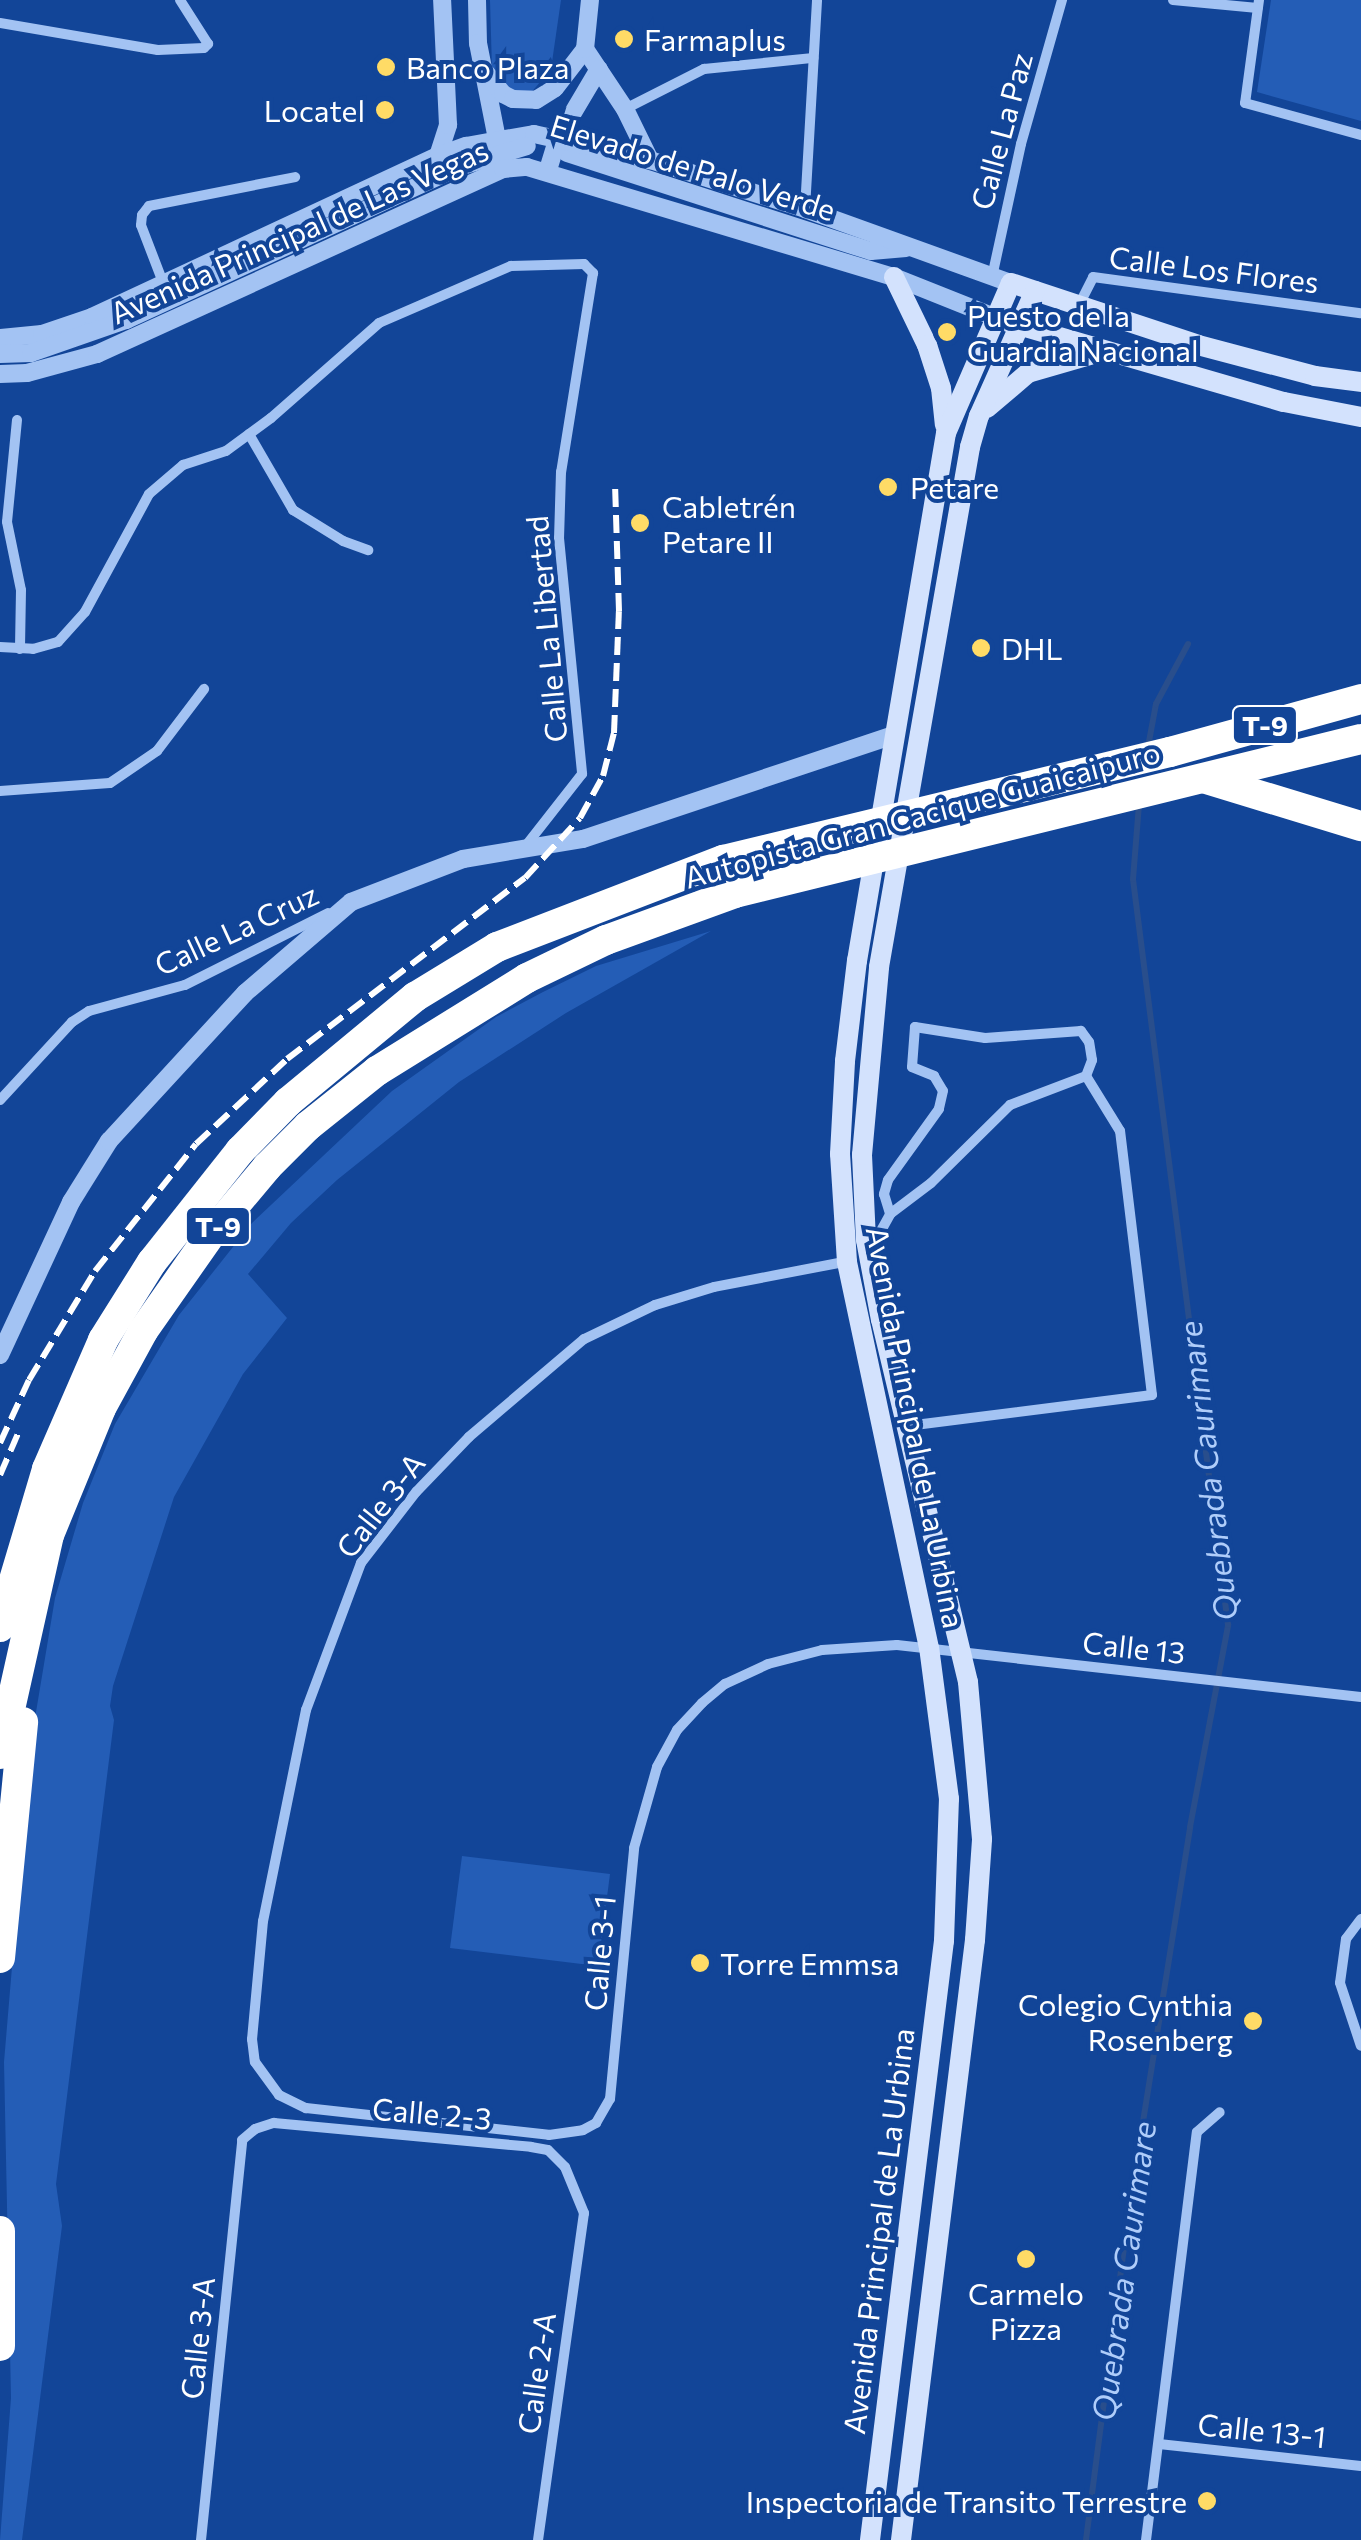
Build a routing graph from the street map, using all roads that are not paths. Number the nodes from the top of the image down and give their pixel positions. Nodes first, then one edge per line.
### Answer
1 (180, 0) edge
2 (442, 0) edge
3 (477, 0) edge
4 (590, 0) edge
5 (817, 0) edge
6 (1062, 0) edge
7 (1172, 0) edge
8 (1258, 4) edge
9 (0, 23) edge
10 (585, 50) junction
11 (813, 58) junction
12 (599, 68) junction
13 (486, 73) junction
14 (625, 109) junction
15 (1361, 135) edge
16 (558, 138) junction
17 (496, 140) junction
18 (438, 156) junction
19 (650, 160) junction
20 (504, 169) junction
21 (548, 170) junction
22 (295, 177) dead end
23 (805, 209) junction
24 (916, 247) junction
25 (871, 251) junction
26 (894, 277) junction
27 (1002, 280) junction
28 (164, 285) junction
29 (1035, 291) junction
30 (1078, 306) junction
31 (1361, 313) edge
32 (997, 318) junction
33 (1021, 327) junction
34 (1, 341) edge
35 (1100, 352) junction
36 (0, 374) edge
37 (1361, 382) edge
38 (979, 416) junction
39 (1361, 418) edge
40 (17, 420) dead end
41 (946, 433) junction
42 (249, 434) junction
43 (368, 550) dead end
44 (0, 647) edge
45 (20, 649) junction
46 (204, 689) dead end
47 (1361, 696) edge
48 (892, 736) junction
49 (1361, 739) edge
50 (1203, 778) junction
51 (0, 791) edge
52 (1361, 826) edge
53 (524, 849) junction
54 (351, 902) junction
55 (1086, 1076) junction
56 (0, 1100) edge
57 (890, 1214) junction
58 (869, 1252) junction
59 (847, 1262) junction
60 (0, 1354) edge
61 (907, 1426) junction
62 (0, 1628) edge
63 (930, 1648) junction
64 (962, 1652) junction
65 (19, 1664) junction
66 (1361, 1696) edge
67 (0, 1754) edge
68 (1361, 1918) edge
69 (0, 1958) edge
70 (1361, 2046) edge
71 (268, 2083) joint
72 (1220, 2112) dead end
73 (242, 2140) joint
74 (584, 2213) joint
75 (0, 2232) edge
76 (0, 2346) edge
77 (1158, 2444) junction
78 (1361, 2466) edge
79 (201, 2540) edge
80 (538, 2540) edge
81 (870, 2540) edge
82 (900, 2540) edge
83 (1146, 2540) edge

1 - 9 street
2 - 18 street
3 - 13 street
4 - 10 street
5 - 11 street
6 - 27 street, Calle La Paz
7 - 8 street
8 - 15 street
10 - 12 street
10 - 13 street
11 - 14 street
11 - 23 street
12 - 14 street
12 - 16 street
13 - 17 street
14 - 19 street
16 - 17 street, Avenida Principal de Las Vegas
16 - 19 street, Avenida Principal de Las Vegas
16 - 21 street
17 - 18 street, Avenida Principal de Las Vegas
17 - 20 street
18 - 28 street, Avenida Principal de Las Vegas
19 - 23 street, Avenida Principal de Las Vegas
20 - 21 street, Avenida Principal de Las Vegas
20 - 36 street, Avenida Principal de Las Vegas
21 - 26 street, Avenida Principal de Las Vegas
22 - 28 street
23 - 24 street, Avenida Principal de Las Vegas
24 - 25 street, Elevado de Palo Verde
24 - 27 street, Avenida Principal de Las Vegas
25 - 26 street
25 - 34 street, Elevado de Palo Verde
26 - 32 street, Avenida Principal de Las Vegas
26 - 41 main road
27 - 29 main road
27 - 32 main road, Avenida Principal de La Urbina
28 - 34 street, Avenida Principal de Las Vegas
29 - 30 main road
29 - 33 main road, Avenida Principal de La Urbina
30 - 31 street, Calle Los Flores
30 - 37 main road
32 - 33 main road, Avenida Principal de Las Vegas
32 - 41 main road, Avenida Principal de La Urbina
33 - 35 main road, Avenida Principal de Las Vegas
33 - 38 main road, Avenida Principal de La Urbina
35 - 38 main road
35 - 39 main road, Avenida Principal de Las Vegas
38 - 58 main road, Avenida Principal de La Urbina
40 - 45 street
41 - 48 main road, Avenida Principal de La Urbina
42 - 43 street
42 - 45 street
42 - 53 street, Calle La Libertad
44 - 45 street
46 - 51 street
47 - 62 highway, Autopista Gran Cacique Guaicaipuro / T-9
48 - 53 street
48 - 59 main road, Avenida Principal de La Urbina
49 - 50 highway, Autopista Gran Cacique Guaicaipuro / T-9
50 - 52 highway
50 - 65 highway, Autopista Gran Cacique Guaicaipuro / T-9
53 - 54 street
54 - 56 street, Calle La Cruz
54 - 60 street
55 - 57 street
55 - 57 street
55 - 61 street
57 - 58 street
58 - 59 street, Calle 3-A
58 - 61 main road, Avenida Principal de La Urbina
59 - 63 main road, Avenida Principal de La Urbina
59 - 71 street, Calle 3-A
61 - 64 main road, Avenida Principal de La Urbina
63 - 64 street, Calle 3-1
63 - 71 street, Calle 3-1
63 - 81 main road, Avenida Principal de La Urbina
64 - 66 street, Calle 13
64 - 82 main road, Avenida Principal de La Urbina
65 - 67 highway, Autopista Gran Cacique Guaicaipuro / T-9
65 - 69 highway
68 - 70 street
72 - 77 street
73 - 74 street, Calle 2-3
73 - 79 street, Calle 3-A
74 - 80 street, Calle 2-A
75 - 76 highway
77 - 78 street, Calle 13-1
77 - 83 street

